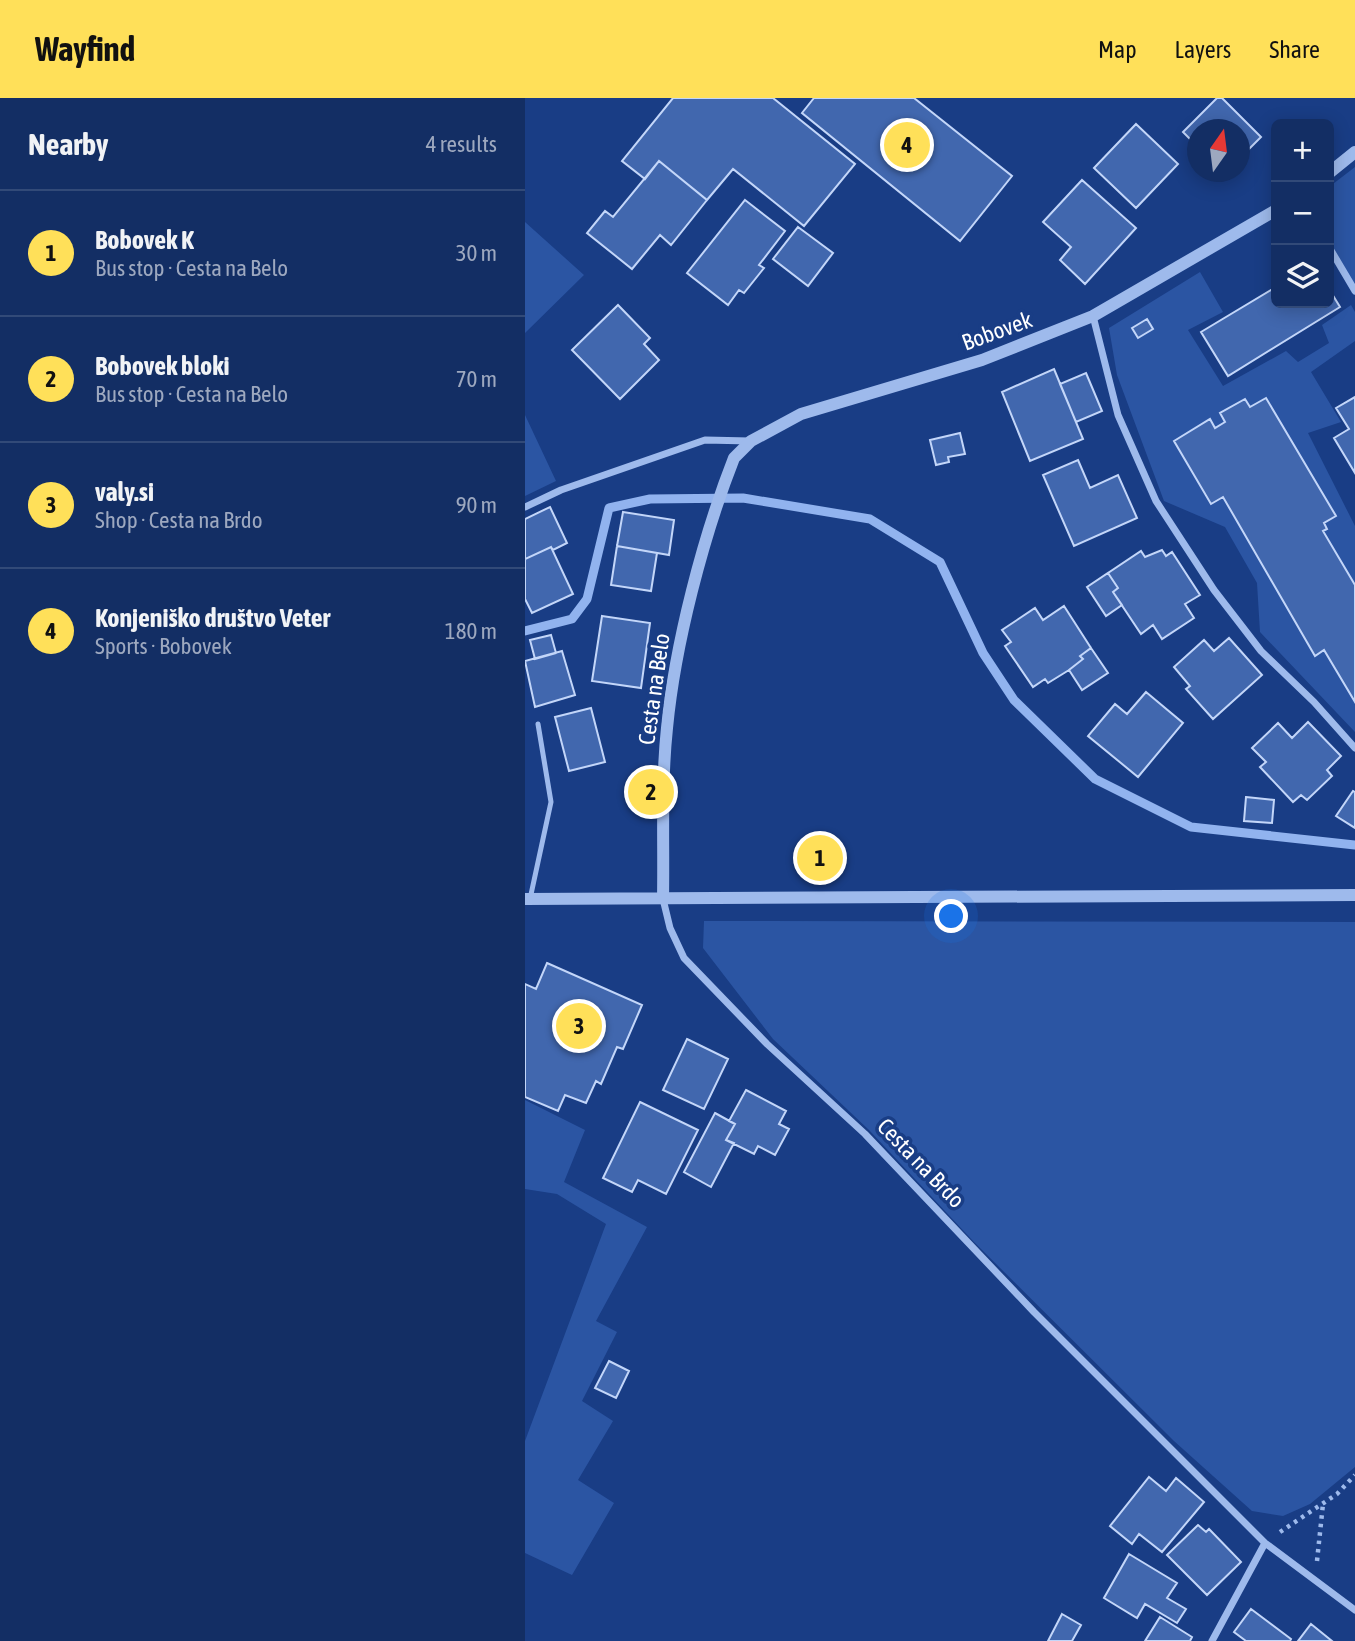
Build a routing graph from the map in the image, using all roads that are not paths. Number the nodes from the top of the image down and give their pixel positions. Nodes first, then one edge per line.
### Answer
1 (1355, 152) edge
2 (1334, 169) edge
3 (1271, 213) edge
4 (1334, 255) edge
5 (1355, 291) edge
6 (1093, 316) junction
7 (751, 441) junction
8 (729, 470) joint
9 (525, 508) edge
10 (538, 724) dead end
11 (1355, 748) edge
12 (1355, 895) edge
13 (528, 899) edge
14 (663, 899) junction
15 (1265, 1543) junction
16 (1355, 1610) edge
17 (1212, 1641) edge

1 - 2 street
3 - 6 street, Bobovek
4 - 5 street
6 - 7 street, Bobovek
6 - 11 street
7 - 8 street, Bobovek
7 - 9 street
8 - 14 street, Cesta na Belo
10 - 13 lane
12 - 14 street
13 - 14 street
14 - 15 street, Cesta na Brdo
15 - 16 street, Cesta na Brdo
15 - 17 street

